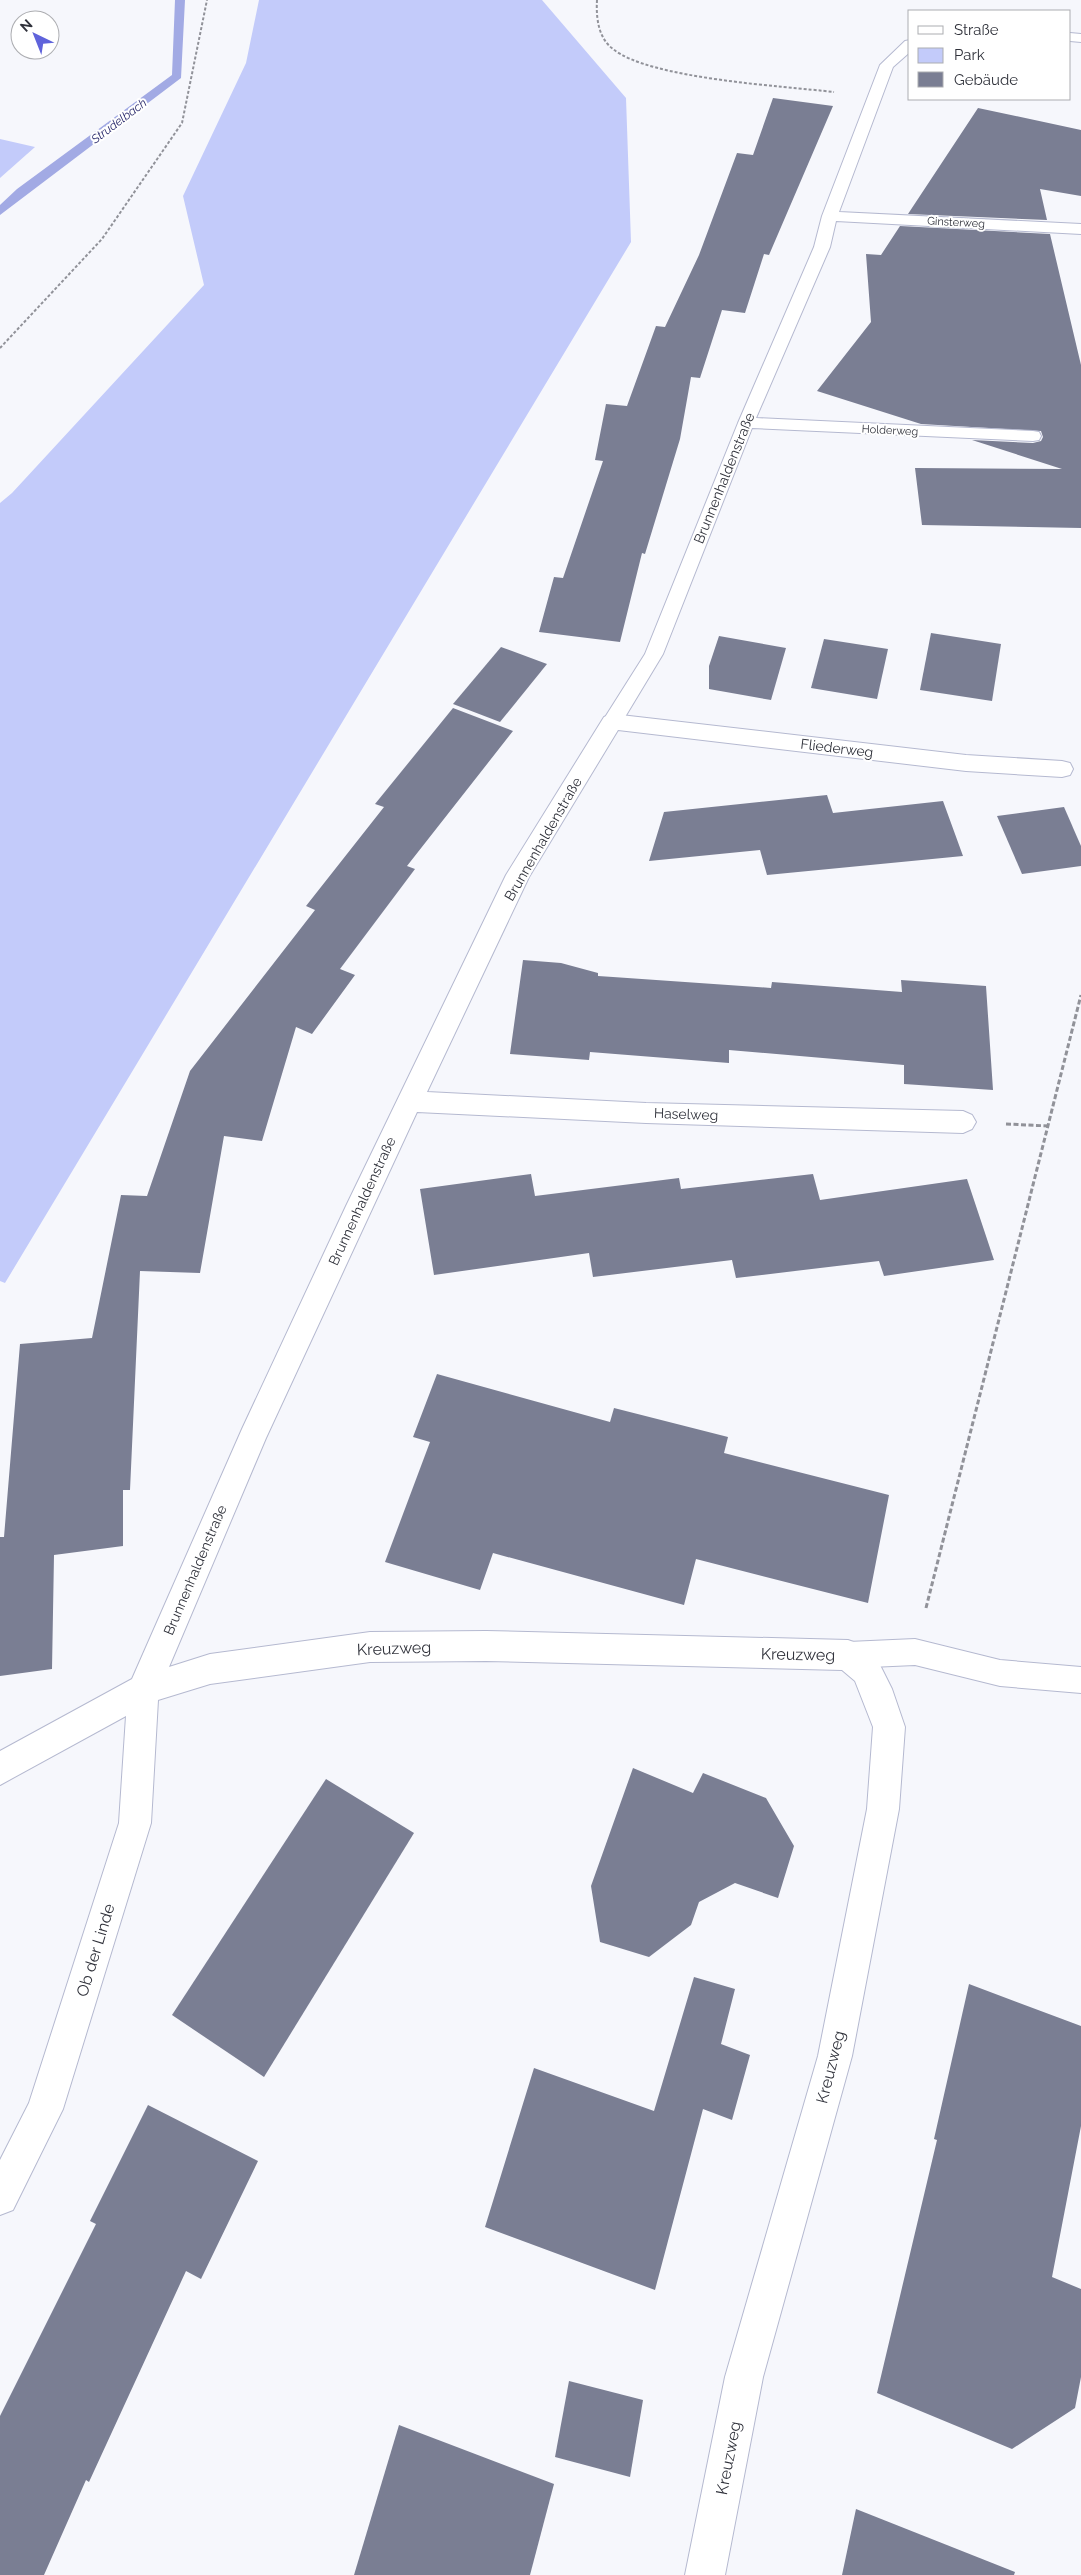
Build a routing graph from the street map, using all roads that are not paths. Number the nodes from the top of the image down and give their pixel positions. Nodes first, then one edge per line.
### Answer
1 (908, 46) edge
2 (830, 216) junction
3 (1081, 229) edge
4 (746, 423) junction
5 (1033, 436) dead end
6 (612, 722) junction
7 (1062, 769) dead end
8 (409, 1102) junction
9 (963, 1122) dead end
10 (848, 1655) junction
11 (1081, 1680) edge
12 (143, 1690) junction
13 (0, 1770) edge
14 (0, 2197) edge
15 (705, 2575) edge

1 - 2 lane, Brunnenhaldenstraße
2 - 3 lane, Ginsterweg
2 - 4 lane, Brunnenhaldenstraße
4 - 5 lane, Holderweg
4 - 6 lane, Brunnenhaldenstraße
6 - 7 street, Fliederweg
6 - 8 street, Brunnenhaldenstraße
8 - 9 street, Haselweg
8 - 12 street, Brunnenhaldenstraße
10 - 11 lane
10 - 12 street, Kreuzweg
10 - 15 street, Kreuzweg
12 - 13 street, Kreuzweg
12 - 14 street, Ob der Linde

